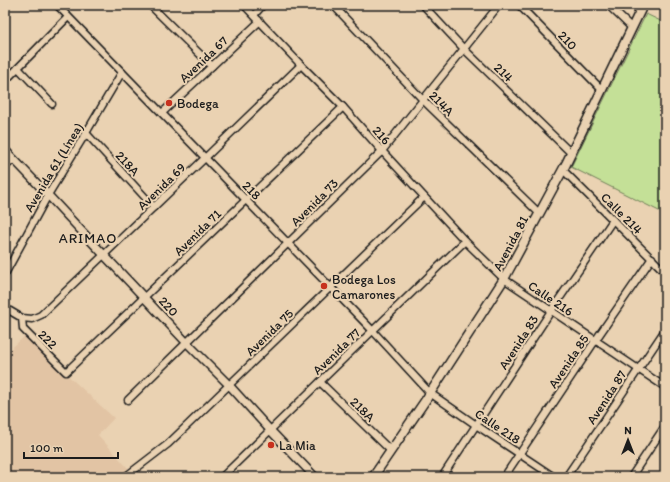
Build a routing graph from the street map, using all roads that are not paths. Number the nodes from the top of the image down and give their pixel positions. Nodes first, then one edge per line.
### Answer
1 (57, 5) edge
2 (150, 5) edge
3 (160, 5) edge
4 (244, 5) edge
5 (263, 5) edge
6 (333, 5) edge
7 (499, 5) edge
8 (519, 5) edge
9 (608, 5) edge
10 (643, 5) edge
11 (426, 6) edge
12 (156, 11) junction
13 (254, 15) junction
14 (68, 17) junction
15 (260, 21) junction
16 (632, 28) junction
17 (464, 49) junction
18 (301, 65) junction
19 (212, 66) junction
20 (18, 68) junction
21 (122, 72) junction
22 (5, 81) edge
23 (602, 90) junction
24 (423, 100) junction
25 (52, 104) dead end
26 (343, 107) junction
27 (162, 113) junction
28 (86, 133) junction
29 (5, 150) edge
30 (382, 151) junction
31 (571, 152) junction
32 (206, 158) junction
33 (14, 159) junction
34 (5, 167) edge
35 (563, 170) junction
36 (48, 195) junction
37 (424, 197) junction
38 (246, 200) junction
39 (154, 207) junction
40 (539, 213) junction
41 (613, 220) junction
42 (465, 241) junction
43 (288, 243) junction
44 (104, 255) junction
45 (652, 258) junction
46 (665, 272) edge
47 (5, 274) edge
48 (504, 279) junction
49 (330, 288) junction
50 (144, 297) junction
51 (5, 308) edge
52 (551, 311) junction
53 (22, 318) junction
54 (32, 319) joint
55 (665, 330) edge
56 (373, 331) junction
57 (595, 341) junction
58 (187, 343) junction
59 (638, 369) junction
60 (66, 372) joint
61 (320, 382) junction
62 (229, 385) junction
63 (665, 387) edge
64 (430, 393) junction
65 (128, 400) dead end
66 (476, 425) junction
67 (665, 426) edge
68 (270, 430) junction
69 (391, 451) junction
70 (520, 454) junction
71 (311, 476) edge
72 (125, 477) edge
73 (222, 477) edge
74 (373, 477) edge
75 (442, 477) edge
76 (504, 477) edge
77 (554, 477) edge
78 (566, 477) edge
79 (631, 477) edge

1 - 14 street, 218
2 - 12 street
3 - 12 street
4 - 13 street, 216
5 - 13 street
6 - 24 street, 214A
7 - 17 street, Avenida 73
8 - 23 street, 210
9 - 16 street
10 - 16 main road, Avenida 81
11 - 17 street, 214
12 - 19 street
13 - 15 street, 216
14 - 20 street
14 - 21 street, 218
15 - 18 street, 216
15 - 19 street, Avenida 67
16 - 23 main road, Avenida 81
17 - 24 street, Avenida 73
17 - 31 street, 214
18 - 26 street, 216
18 - 32 street, Avenida 69
19 - 27 street, Avenida 67
20 - 22 street
20 - 25 street
21 - 27 street, 218
21 - 28 street, Avenida 61 (Línea)
23 - 31 main road, Avenida 81
24 - 30 street, Avenida 73
24 - 40 street, 214A
26 - 30 street, 216
26 - 38 street, Avenida 71
27 - 32 street, 218
28 - 36 street, Avenida 61 (Línea)
28 - 39 street, 218A
29 - 33 street, 220
30 - 37 street, 216
30 - 43 street, Avenida 73
31 - 35 main road, Avenida 81
32 - 38 street, 218
32 - 39 street, Avenida 69
33 - 34 street
33 - 36 street, 220
35 - 40 main road, Avenida 81
35 - 41 street, Calle 214
36 - 44 street, 220
36 - 47 street, Avenida 61 (Línea)
37 - 42 street, 216
37 - 49 street, Avenida 75
38 - 43 street, 218
38 - 50 street, Avenida 71
39 - 44 street, Avenida 69
40 - 48 main road, Avenida 81
41 - 45 street, Calle 214
41 - 52 street, Avenida 83
42 - 48 street, 216
42 - 56 street, Avenida 77
43 - 49 street, 218
43 - 58 street, Avenida 73
44 - 50 street, 220
44 - 54 street, Avenida 69
45 - 46 street, Calle 214
45 - 57 street, Avenida 85
48 - 52 street, Calle 216
48 - 64 main road, Avenida 81
49 - 56 street, 218
49 - 62 street, Avenida 75
50 - 58 street, 220
50 - 60 street, Avenida 71
51 - 53 street, 222
52 - 57 street, Calle 216
52 - 66 street, Avenida 83
53 - 54 street, 222
53 - 60 street, 222
55 - 59 street, Avenida 87
56 - 61 street, Avenida 77
56 - 64 street, 218
57 - 59 street, Calle 216
57 - 70 street, Avenida 85
58 - 62 street, 220
58 - 65 street, Avenida 73
59 - 63 street, Calle 216
59 - 78 street, Avenida 87
61 - 68 street, Avenida 77
61 - 69 street, 218A
62 - 68 street, 220
62 - 72 street, Avenida 75
64 - 66 street, Calle 218
64 - 69 main road, Avenida 81
66 - 70 street, Calle 218
66 - 75 street, Avenida 83
67 - 79 street
68 - 71 street, 220
68 - 73 street, Avenida 77
69 - 74 main road, Avenida 81
70 - 76 street, Avenida 85
70 - 77 street, Calle 218

